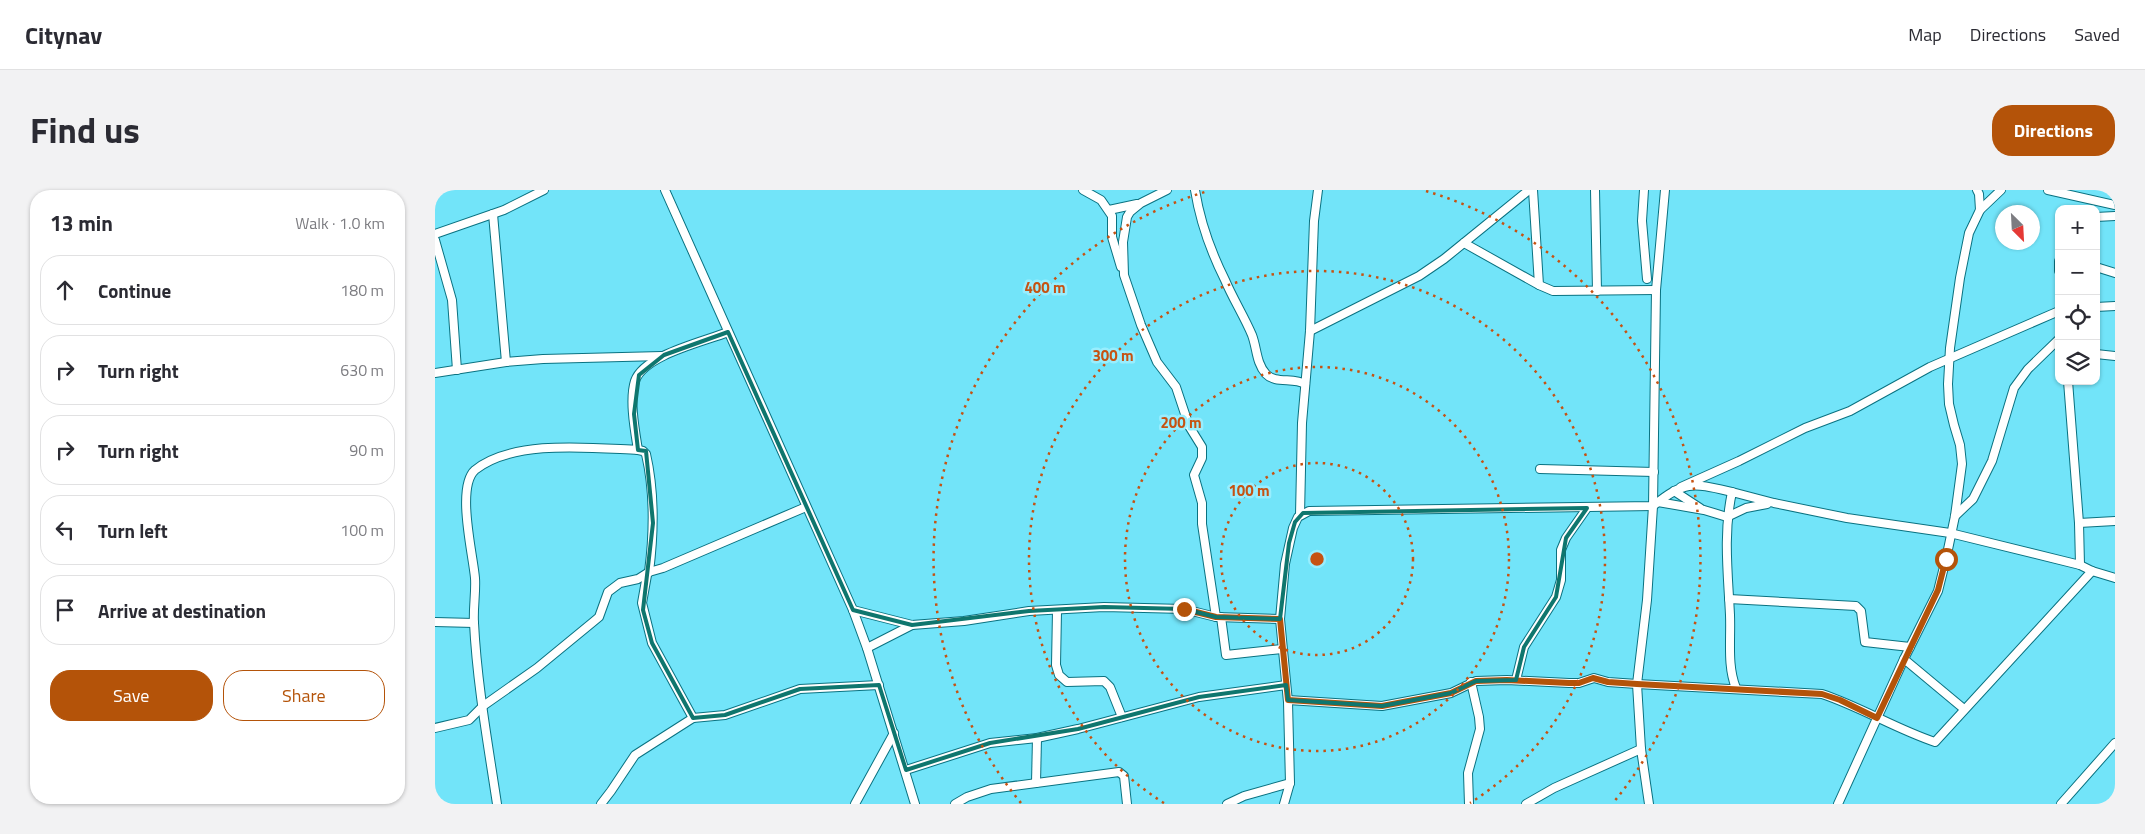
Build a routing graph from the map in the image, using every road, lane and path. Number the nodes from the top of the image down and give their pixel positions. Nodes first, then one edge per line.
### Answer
1 (544, 190) edge
2 (665, 190) edge
3 (1083, 190) edge
4 (1167, 190) edge
5 (1195, 190) edge
6 (1318, 190) edge
7 (1529, 190) edge
8 (1533, 190) edge
9 (1595, 190) edge
10 (1644, 190) edge
11 (1665, 190) edge
12 (1977, 190) edge
13 (2001, 190) edge
14 (2048, 190) edge
15 (1141, 203) junction
16 (2115, 205) edge
17 (1109, 210) junction
18 (1980, 210) junction
19 (493, 214) junction
20 (2115, 216) edge
21 (2100, 217) edge
22 (435, 234) edge
23 (435, 240) edge
24 (1464, 243) junction
25 (2100, 268) edge
26 (1658, 270) junction
27 (2115, 273) edge
28 (1124, 275) junction
29 (1647, 279) junction
30 (1539, 285) junction
31 (1634, 290) junction
32 (1656, 290) junction
33 (1597, 291) junction
34 (2115, 306) edge
35 (2100, 307) edge
36 (2055, 313) edge
37 (1310, 331) junction
38 (728, 332) junction
39 (2058, 340) edge
40 (2100, 354) edge
41 (664, 356) junction
42 (2115, 356) edge
43 (1950, 358) junction
44 (506, 362) junction
45 (457, 370) junction
46 (435, 373) edge
47 (1305, 384) junction
48 (2068, 385) edge
49 (638, 450) junction
50 (1540, 469) dead end
51 (1654, 472) junction
52 (1677, 489) junction
53 (1732, 492) junction
54 (1774, 503) junction
55 (1656, 504) junction
56 (806, 507) junction
57 (1587, 508) junction
58 (1704, 510) junction
59 (1300, 515) junction
60 (1727, 516) junction
61 (1955, 516) junction
62 (2115, 521) edge
63 (2079, 523) junction
64 (1950, 533) junction
65 (2081, 565) junction
66 (2092, 572) junction
67 (648, 573) junction
68 (2115, 577) edge
69 (1729, 599) junction
70 (853, 610) junction
71 (1057, 611) junction
72 (1219, 617) junction
73 (1280, 619) junction
74 (435, 622) edge
75 (474, 623) junction
76 (911, 625) junction
77 (1910, 647) junction
78 (867, 648) junction
79 (1282, 649) junction
80 (1904, 658) junction
81 (1731, 675) junction
82 (1516, 680) junction
83 (1471, 682) junction
84 (1637, 684) junction
85 (879, 685) junction
86 (1287, 685) junction
87 (1725, 688) junction
88 (1736, 688) junction
89 (1288, 700) junction
90 (483, 706) junction
91 (1964, 710) junction
92 (1122, 717) junction
93 (693, 718) junction
94 (1877, 718) junction
95 (435, 728) edge
96 (894, 733) junction
97 (1037, 738) junction
98 (2115, 744) edge
99 (1641, 749) junction
100 (906, 770) junction
101 (1036, 783) junction
102 (1290, 783) junction
103 (969, 801) edge
104 (497, 804) edge
105 (601, 804) edge
106 (855, 804) edge
107 (915, 804) edge
108 (955, 804) edge
109 (1127, 804) edge
110 (1227, 804) edge
111 (1284, 804) edge
112 (1469, 804) edge
113 (1526, 804) edge
114 (1649, 804) edge
115 (1838, 804) edge
116 (2061, 804) edge

1 - 19 street
2 - 38 street
3 - 17 street
4 - 15 street
5 - 47 street
6 - 37 street
7 - 24 street
8 - 30 street
9 - 33 street
10 - 29 street
11 - 26 street
12 - 18 street
13 - 18 street
14 - 16 street
15 - 17 street
15 - 28 street
17 - 28 street
18 - 43 street
19 - 22 street
19 - 44 street
20 - 21 street
23 - 45 street
24 - 30 street
24 - 37 street
25 - 27 street
26 - 29 street
26 - 32 street
28 - 72 street
29 - 31 street
30 - 33 street
31 - 32 street
31 - 33 street
32 - 51 street
34 - 35 street
36 - 43 street
37 - 47 street
38 - 41 street
38 - 56 street
39 - 61 street
40 - 42 street
41 - 44 street
41 - 49 street
43 - 52 street
43 - 61 street
44 - 45 street
45 - 46 street
47 - 59 street
48 - 63 street
49 - 67 street
49 - 75 street
50 - 51 street
51 - 55 street
52 - 53 street
52 - 55 street
52 - 58 street
53 - 54 street
53 - 60 street
54 - 60 street
54 - 64 street
55 - 57 street
55 - 58 street
55 - 84 street
56 - 67 street
56 - 70 street
57 - 59 street
57 - 82 street
58 - 60 street
59 - 73 street
60 - 69 street
61 - 64 street
62 - 63 street
63 - 65 street
64 - 65 street
64 - 77 street
65 - 66 street
66 - 68 street
66 - 91 street
67 - 90 street
67 - 93 street
69 - 77 street
69 - 81 street
70 - 76 street
70 - 78 street
71 - 72 street
71 - 76 street
71 - 92 street
72 - 73 street
72 - 79 street
73 - 79 street
74 - 75 street
75 - 90 street
76 - 78 street
77 - 80 street
78 - 85 street
79 - 86 street
80 - 91 street
80 - 94 street
81 - 87 street
81 - 88 street
82 - 83 street
82 - 84 street
83 - 89 street
83 - 112 street
84 - 87 street
84 - 99 street
85 - 93 street
85 - 96 street
86 - 89 street
86 - 92 street
87 - 88 street
88 - 94 street
89 - 102 street
90 - 95 street
90 - 104 street
91 - 94 street
92 - 97 street
93 - 105 street
94 - 115 street
96 - 100 street
96 - 106 street
97 - 100 street
97 - 101 street
98 - 116 street
99 - 113 street
99 - 114 street
100 - 107 street
101 - 103 street
101 - 109 street
102 - 110 street
102 - 111 street
103 - 108 street

